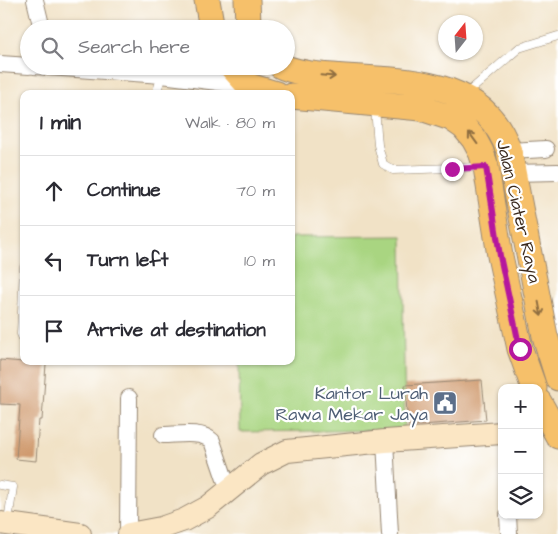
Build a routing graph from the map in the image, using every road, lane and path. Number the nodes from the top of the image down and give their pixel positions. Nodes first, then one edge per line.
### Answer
1 (35, 0) edge
2 (206, 0) edge
3 (247, 0) edge
4 (40, 20) edge
5 (200, 20) edge
6 (210, 20) edge
7 (248, 20) edge
8 (558, 36) edge
9 (0, 64) edge
10 (20, 65) edge
11 (295, 70) edge
12 (167, 75) edge
13 (186, 75) edge
14 (239, 75) edge
15 (249, 86) junction
16 (158, 90) edge
17 (262, 90) edge
18 (295, 96) edge
19 (464, 96) junction
20 (375, 104) junction
21 (546, 149) dead end
22 (511, 162) junction
23 (486, 167) junction
24 (558, 172) edge
25 (558, 378) edge
26 (530, 384) edge
27 (130, 398) dead end
28 (543, 413) edge
29 (549, 429) edge
30 (498, 433) edge
31 (163, 435) dead end
32 (385, 441) junction
33 (0, 485) edge
34 (229, 491) junction
35 (508, 519) edge
36 (4, 524) edge
37 (80, 534) edge
38 (128, 534) edge
39 (390, 534) edge
40 (509, 534) edge

1 - 4 street
2 - 5 street
2 - 6 main road
3 - 7 main road
8 - 19 lane
9 - 10 street
11 -> 19 main road, Jalan Ciater Raya
12 - 16 lane
13 - 15 street
14 - 15 main road
15 - 17 main road
18 - 20 main road, Jalan Ciater Raya
19 - 22 main road, Jalan Ciater Raya
23 -> 20 main road, Jalan Ciater Raya
20 - 23 lane
21 - 22 street
22 - 24 street
22 -> 25 main road, Jalan Ciater Raya
23 - 26 main road, Jalan Ciater Raya
27 - 38 street
28 - 29 main road
30 - 32 street
31 - 34 street
32 - 34 street
32 - 39 street
33 - 36 lane
34 - 38 street
35 - 40 street
36 - 37 street

